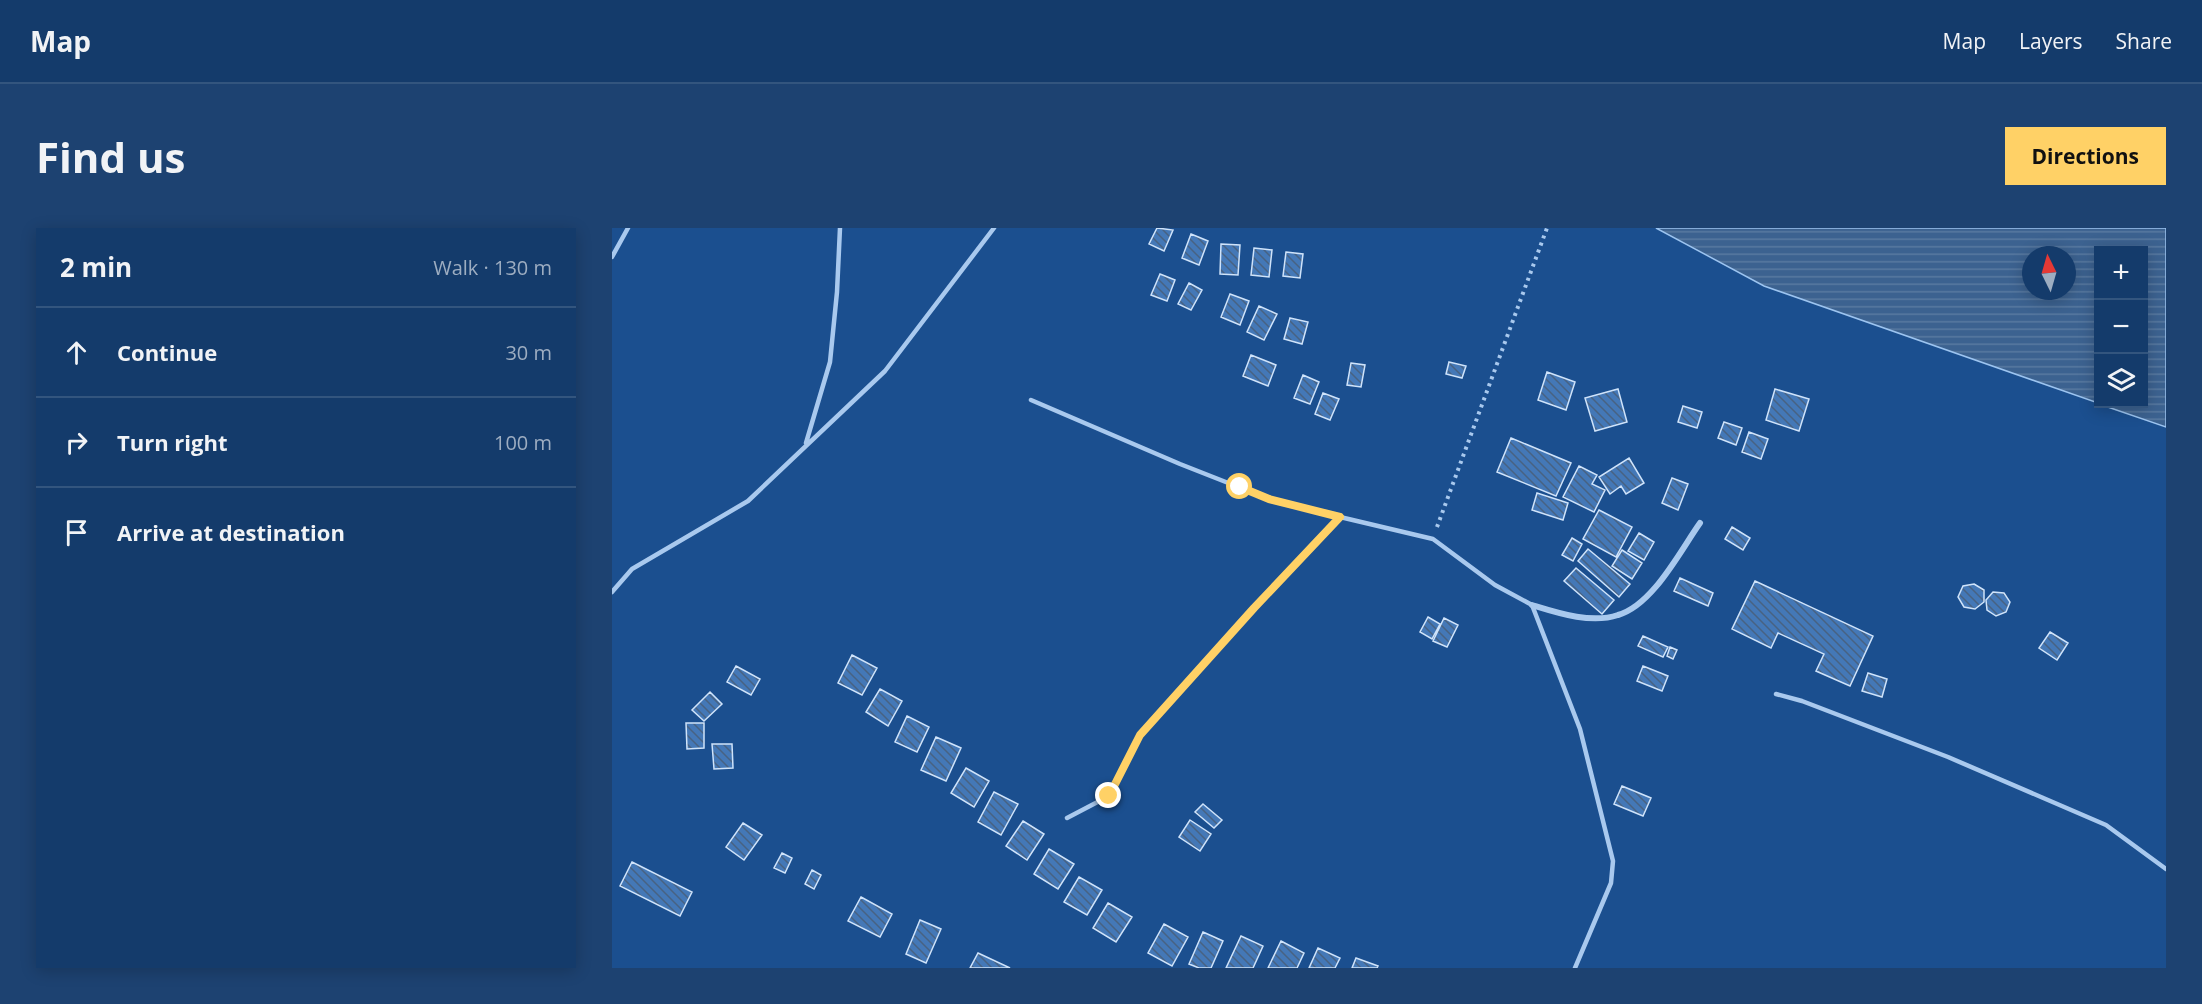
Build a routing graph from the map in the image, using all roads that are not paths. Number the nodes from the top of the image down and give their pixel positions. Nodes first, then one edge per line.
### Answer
1 (628, 228) edge
2 (840, 228) edge
3 (994, 228) edge
4 (612, 257) edge
5 (1031, 400) dead end
6 (806, 446) junction
7 (1340, 517) junction
8 (1700, 523) dead end
9 (612, 592) edge
10 (1532, 605) junction
11 (1776, 694) dead end
12 (1067, 818) dead end
13 (2166, 869) edge
14 (1575, 968) edge

1 - 4 lane
2 - 6 lane
3 - 6 lane
5 - 7 lane
6 - 9 lane
7 - 10 lane
7 - 12 lane
8 - 10 street
10 - 14 lane
11 - 13 lane

